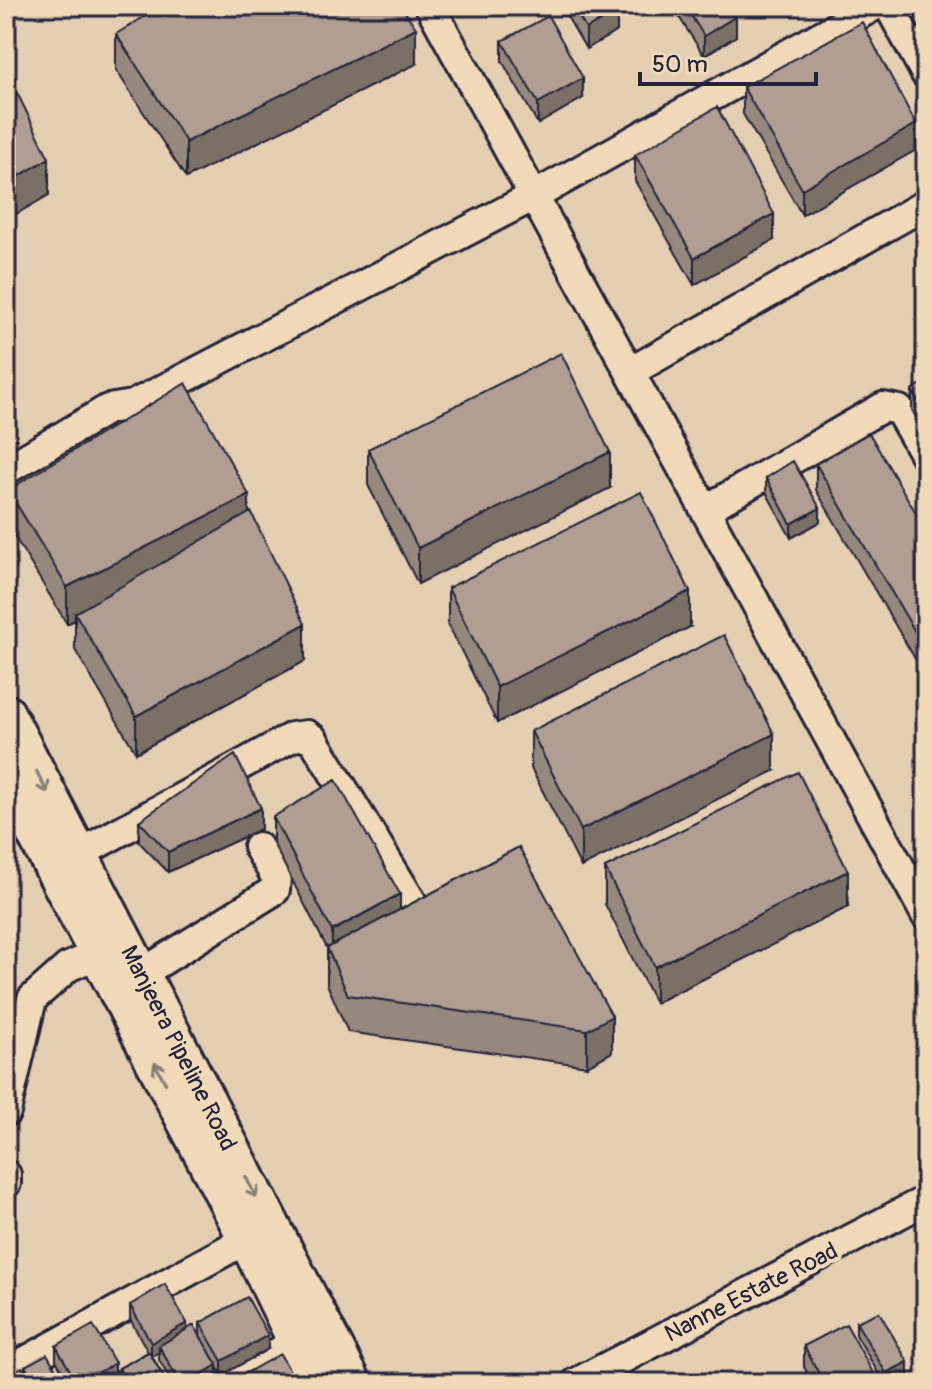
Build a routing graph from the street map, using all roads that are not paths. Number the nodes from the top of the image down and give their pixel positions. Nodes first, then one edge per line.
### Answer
1 (430, 6) edge
2 (874, 6) edge
3 (889, 6) edge
4 (926, 74) edge
5 (534, 196) junction
6 (926, 204) edge
7 (630, 372) junction
8 (926, 394) edge
9 (133, 405) junction
10 (899, 410) junction
11 (926, 457) edge
12 (6, 470) edge
13 (6, 492) edge
14 (705, 510) junction
15 (6, 713) edge
16 (6, 778) edge
17 (258, 847) dead end
18 (79, 854) junction
19 (418, 912) edge
20 (926, 915) edge
21 (98, 954) junction
22 (141, 974) junction
23 (192, 1104) junction
24 (6, 1112) edge
25 (6, 1175) edge
26 (6, 1183) edge
27 (926, 1200) edge
28 (247, 1239) junction
29 (294, 1343) junction
30 (6, 1372) edge
31 (226, 1383) edge
32 (316, 1383) edge
33 (353, 1383) edge
34 (576, 1383) edge

1 - 5 street
2 - 5 street
3 - 4 street
5 - 7 street
5 - 9 street
6 - 7 street
7 - 14 street
8 - 10 street
9 - 12 street
9 - 13 street
10 - 11 street
10 - 14 street
14 - 20 street
15 -> 18 main road, Manjeera Pipeline Road
16 - 21 main road, Manjeera Pipeline Road
17 - 22 street
18 - 19 street
18 - 22 main road, Manjeera Pipeline Road
23 -> 21 main road, Manjeera Pipeline Road
21 - 24 street
22 - 23 main road, Manjeera Pipeline Road
23 - 28 main road, Manjeera Pipeline Road
23 -> 33 main road, Manjeera Pipeline Road
25 - 26 street
27 - 34 street, Nanne Estate Road
28 - 29 main road, Manjeera Pipeline Road
28 - 30 street
29 - 31 street
29 - 32 main road, Manjeera Pipeline Road

